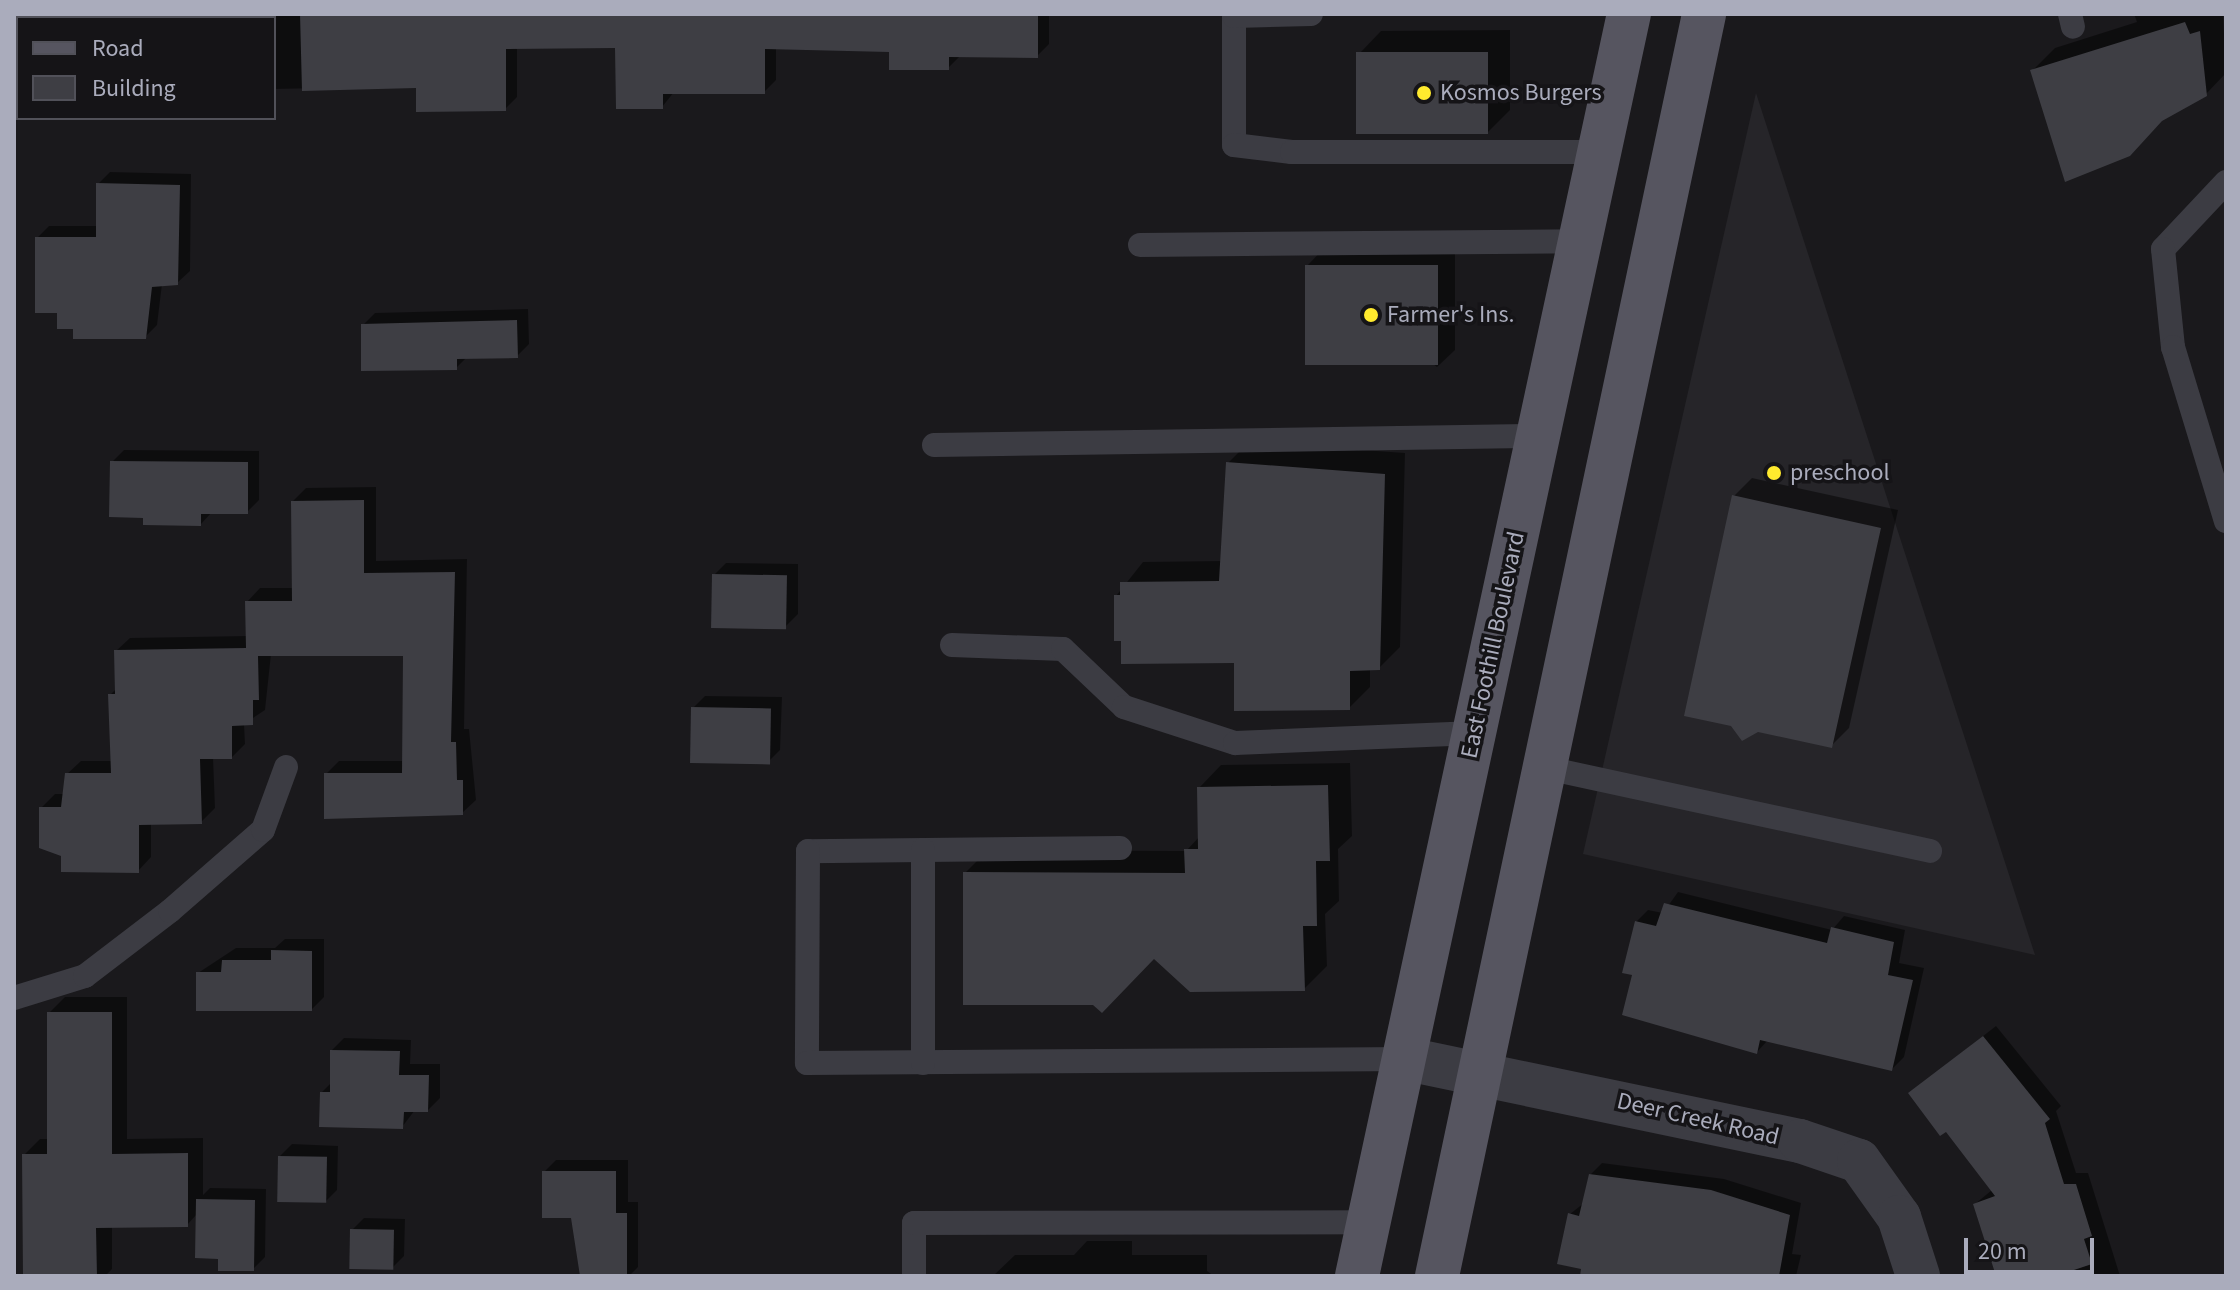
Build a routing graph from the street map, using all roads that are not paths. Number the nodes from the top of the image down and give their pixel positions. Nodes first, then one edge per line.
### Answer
1 (1311, 14) edge
2 (1629, 14) edge
3 (1704, 14) edge
4 (1234, 15) edge
5 (1596, 152) junction
6 (2226, 182) edge
7 (1578, 241) junction
8 (1140, 245) dead end
9 (1537, 436) junction
10 (934, 445) dead end
11 (2226, 521) edge
12 (952, 645) dead end
13 (1475, 733) junction
14 (286, 767) dead end
15 (1542, 767) junction
16 (1120, 848) dead end
17 (923, 850) junction
18 (1930, 851) dead end
19 (14, 998) edge
20 (1407, 1059) junction
21 (923, 1063) junction
22 (1478, 1070) junction
23 (1369, 1222) junction
24 (914, 1276) edge
25 (1357, 1276) edge
26 (1437, 1276) edge
27 (1918, 1276) edge

1 - 4 lane
2 - 5 main road, East Foothill Boulevard
3 - 15 main road
4 - 5 lane
5 - 7 main road, East Foothill Boulevard
6 - 11 lane
7 - 8 lane
7 - 9 main road, East Foothill Boulevard
9 - 10 lane
9 - 13 main road, East Foothill Boulevard
12 - 13 lane
13 - 20 main road, East Foothill Boulevard
14 - 19 lane
15 - 18 lane
15 - 22 main road
16 - 17 lane
17 - 21 lane
17 - 21 lane
20 - 21 lane
20 - 22 street, Deer Creek Road
20 - 23 main road, East Foothill Boulevard
22 - 26 main road
22 - 27 street, Deer Creek Road
23 - 24 lane
23 - 25 main road, East Foothill Boulevard

